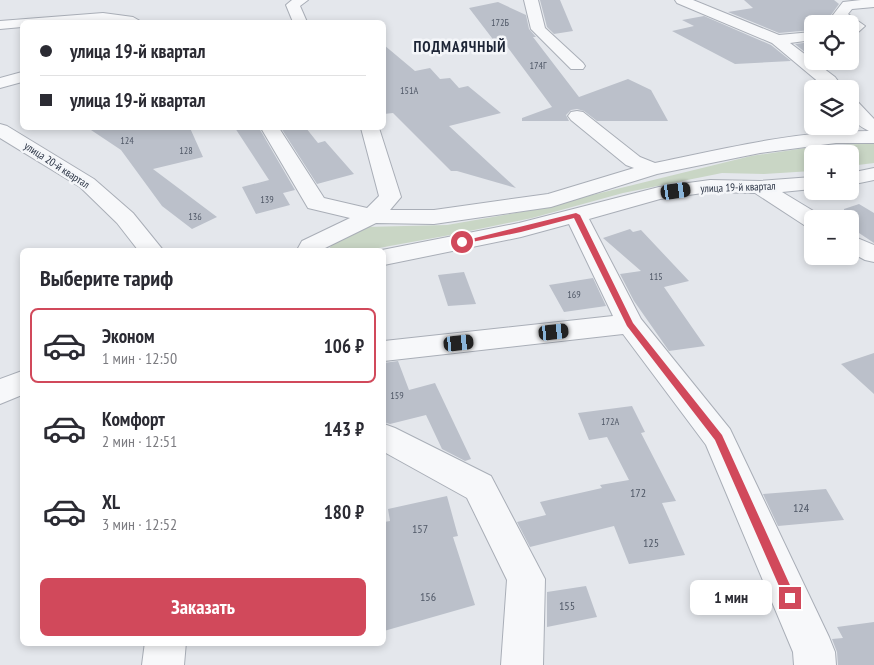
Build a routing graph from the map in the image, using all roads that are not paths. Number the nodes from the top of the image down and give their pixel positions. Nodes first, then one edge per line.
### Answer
1 (301, 0) edge
2 (531, 0) edge
3 (682, 0) edge
4 (874, 3) edge
5 (842, 15) edge
6 (64, 20) edge
7 (126, 20) edge
8 (299, 20) edge
9 (20, 23) edge
10 (0, 25) edge
11 (804, 37) edge
12 (777, 40) junction
13 (577, 66) dead end
14 (20, 77) edge
15 (828, 80) edge
16 (0, 83) edge
17 (859, 115) edge
18 (577, 116) dead end
19 (874, 127) edge
20 (0, 130) edge
21 (271, 130) edge
22 (371, 130) edge
23 (874, 137) edge
24 (653, 170) junction
25 (874, 174) edge
26 (859, 177) edge
27 (804, 184) edge
28 (760, 187) junction
29 (576, 215) junction
30 (804, 215) edge
31 (372, 216) junction
32 (859, 247) edge
33 (149, 248) edge
34 (310, 248) edge
35 (874, 255) edge
36 (386, 257) edge
37 (630, 324) junction
38 (386, 351) edge
39 (20, 383) edge
40 (0, 392) edge
41 (386, 438) edge
42 (165, 646) edge
43 (163, 665) edge
44 (522, 665) edge
45 (816, 665) edge

1 - 8 street
2 - 13 street
3 - 12 street
4 - 5 street
6 - 7 street
9 - 10 street
11 - 12 street
12 - 15 street
14 - 16 street
17 - 19 street
18 - 24 street
20 - 33 street, улица 20-й квартал
21 - 31 street
22 - 31 street
23 - 24 street
24 - 31 street
25 - 26 street
27 - 28 street, улица 19-й квартал
28 - 29 street, улица 19-й квартал
28 - 30 street
29 - 36 street, улица 19-й квартал
29 - 37 street
31 - 34 street
32 - 35 street
37 - 38 street
37 - 45 street
39 - 40 street
41 - 44 street
42 - 43 street

